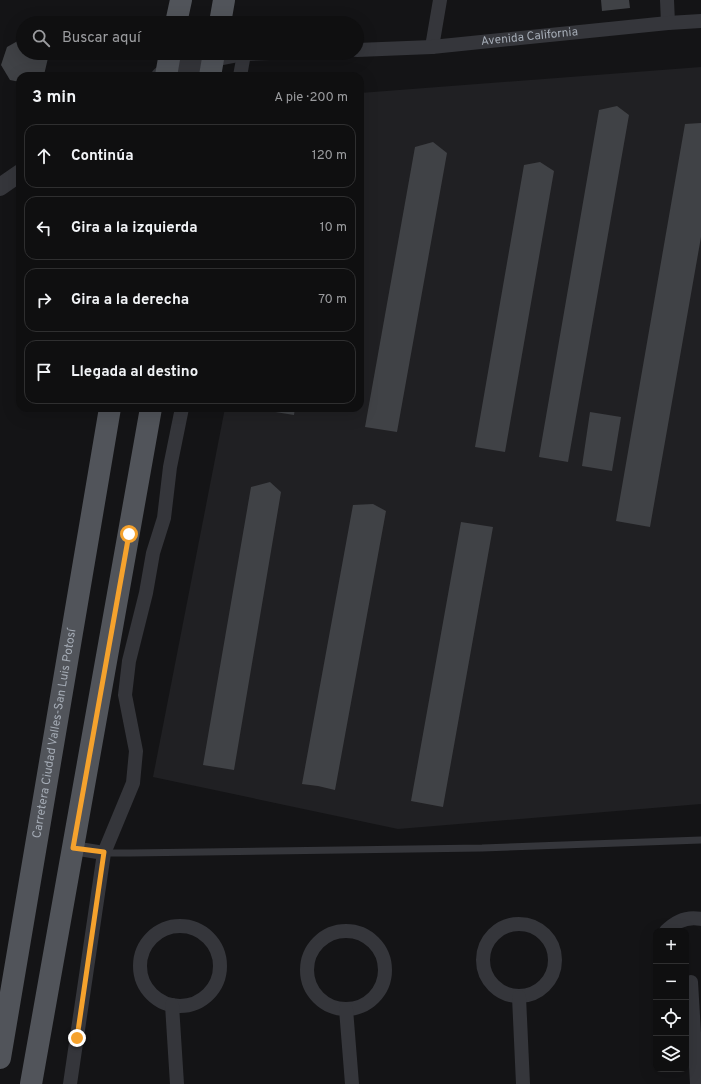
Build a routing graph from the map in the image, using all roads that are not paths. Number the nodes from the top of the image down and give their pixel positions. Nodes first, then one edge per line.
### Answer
1 (181, 0) edge
2 (224, 0) edge
3 (440, 0) edge
4 (667, 0) edge
5 (178, 16) edge
6 (221, 16) edge
7 (701, 21) edge
8 (668, 23) junction
9 (432, 47) junction
10 (364, 50) edge
11 (223, 60) edge
12 (243, 60) edge
13 (213, 63) edge
14 (166, 69) edge
15 (241, 72) edge
16 (16, 176) edge
17 (0, 186) edge
18 (109, 412) edge
19 (150, 412) edge
20 (181, 412) edge
21 (701, 840) edge
22 (73, 848) junction
23 (104, 852) junction
24 (701, 919) edge
25 (669, 928) edge
26 (693, 981) edge
27 (519, 996) junction
28 (172, 1005) junction
29 (346, 1009) junction
30 (0, 1058) edge
31 (31, 1084) edge
32 (70, 1084) edge
33 (177, 1084) edge
34 (352, 1084) edge
35 (523, 1084) edge
36 (697, 1084) edge

1 - 5 main road
2 - 6 main road
3 - 9 street
4 - 8 street
7 - 8 street, Avenida California
8 - 9 street, Avenida California
9 - 10 street, Avenida California
11 - 13 street
12 - 15 street
13 - 14 street
16 - 17 street
18 - 30 main road, Carretera Ciudad Valles-San Luis Potosí
19 - 22 main road
20 - 23 street
21 - 23 lane
22 - 23 street
22 - 31 main road
23 - 32 street
24 - 25 street
26 - 36 street
27 - 27 street
27 - 35 street
28 - 28 street
28 - 33 street
29 - 29 street
29 - 34 street

